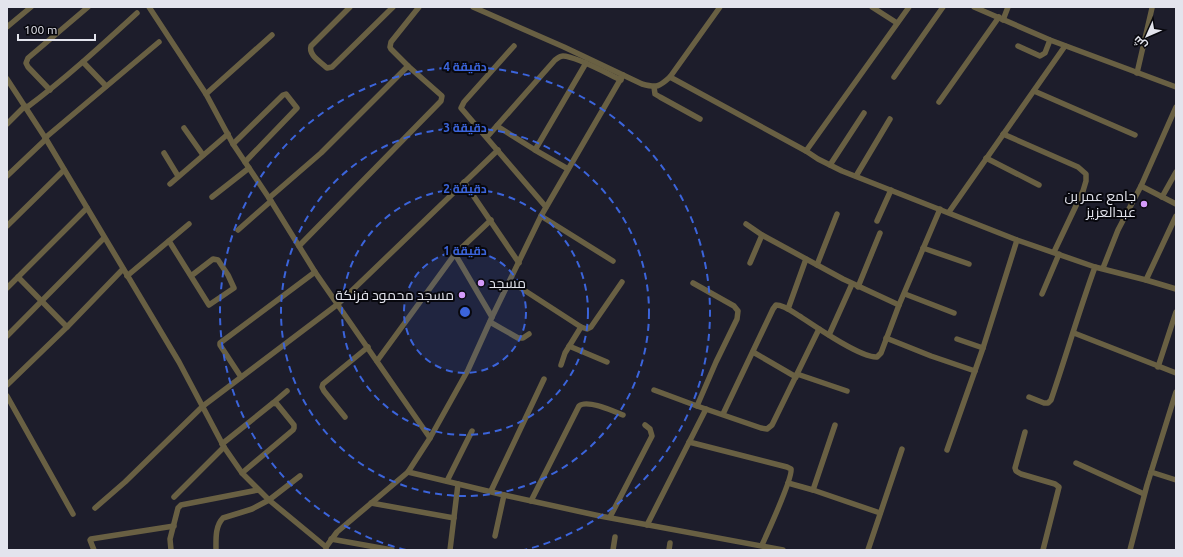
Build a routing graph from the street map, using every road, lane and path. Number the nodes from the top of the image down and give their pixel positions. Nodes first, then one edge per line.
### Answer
1 (31, 7) edge
2 (88, 7) edge
3 (149, 7) edge
4 (350, 7) edge
5 (393, 7) edge
6 (419, 7) edge
7 (720, 7) edge
8 (872, 7) edge
9 (909, 7) edge
10 (943, 7) edge
11 (974, 7) edge
12 (1008, 7) edge
13 (477, 8) edge
14 (1152, 8) edge
15 (137, 13) dead end
16 (1001, 19) junction
17 (897, 23) junction
18 (7, 27) edge
19 (272, 35) dead end
20 (1050, 40) junction
21 (159, 42) dead end
22 (514, 46) dead end
23 (1018, 46) dead end
24 (1065, 46) junction
25 (84, 62) junction
26 (586, 63) junction
27 (408, 66) junction
28 (1137, 73) junction
29 (670, 77) junction
30 (894, 77) dead end
31 (7, 78) edge
32 (622, 78) junction
33 (106, 86) junction
34 (654, 87) junction
35 (1176, 87) edge
36 (50, 90) junction
37 (1034, 90) junction
38 (206, 94) junction
39 (939, 102) dead end
40 (26, 107) junction
41 (1176, 107) edge
42 (864, 113) dead end
43 (700, 119) dead end
44 (890, 119) dead end
45 (7, 124) edge
46 (497, 126) junction
47 (184, 128) dead end
48 (228, 134) junction
49 (1003, 134) junction
50 (1135, 135) dead end
51 (487, 137) junction
52 (45, 139) junction
53 (233, 144) junction
54 (498, 150) junction
55 (535, 150) junction
56 (806, 151) junction
57 (164, 153) dead end
58 (203, 155) junction
59 (986, 158) junction
60 (245, 162) junction
61 (830, 165) junction
62 (249, 168) junction
63 (568, 169) junction
64 (64, 170) junction
65 (1176, 172) edge
66 (7, 176) edge
67 (178, 176) junction
68 (856, 176) junction
69 (464, 182) junction
70 (170, 184) dead end
71 (1039, 185) dead end
72 (1141, 186) junction
73 (891, 190) junction
74 (212, 197) dead end
75 (1162, 197) junction
76 (270, 200) junction
77 (1176, 204) edge
78 (546, 207) junction
79 (87, 208) junction
80 (940, 209) junction
81 (949, 212) junction
82 (837, 214) dead end
83 (541, 216) junction
84 (1176, 216) edge
85 (491, 220) junction
86 (877, 221) dead end
87 (189, 224) dead end
88 (746, 224) dead end
89 (7, 226) edge
90 (238, 230) dead end
91 (880, 233) dead end
92 (762, 236) junction
93 (104, 238) junction
94 (1017, 240) junction
95 (169, 241) junction
96 (299, 246) junction
97 (923, 248) junction
98 (1056, 253) junction
99 (455, 254) junction
100 (806, 259) junction
101 (613, 261) dead end
102 (519, 263) junction
103 (750, 263) dead end
104 (969, 264) dead end
105 (817, 265) junction
106 (1095, 267) junction
107 (123, 268) junction
108 (1103, 268) junction
109 (315, 272) junction
110 (127, 276) junction
111 (191, 276) junction
112 (18, 277) junction
113 (510, 280) junction
114 (1146, 280) junction
115 (622, 282) dead end
116 (693, 283) dead end
117 (852, 284) junction
118 (858, 287) junction
119 (7, 288) edge
120 (1176, 289) edge
121 (904, 294) junction
122 (1042, 294) dead end
123 (42, 302) junction
124 (338, 304) junction
125 (899, 305) junction
126 (788, 309) junction
127 (1176, 312) edge
128 (954, 313) dead end
129 (491, 319) junction
130 (1174, 323) edge
131 (67, 327) junction
132 (581, 327) junction
133 (819, 329) junction
134 (529, 334) dead end
135 (1074, 334) junction
136 (7, 336) edge
137 (829, 336) junction
138 (886, 338) junction
139 (957, 339) dead end
140 (569, 346) junction
141 (368, 347) junction
142 (983, 348) junction
143 (753, 352) junction
144 (377, 361) junction
145 (607, 362) dead end
146 (562, 365) dead end
147 (1158, 366) junction
148 (975, 371) junction
149 (1176, 373) edge
150 (797, 375) junction
151 (241, 377) junction
152 (544, 379) dead end
153 (7, 386) edge
154 (654, 390) dead end
155 (287, 391) dead end
156 (847, 391) dead end
157 (1176, 392) edge
158 (7, 396) edge
159 (1029, 397) dead end
160 (273, 404) junction
161 (203, 406) junction
162 (697, 406) junction
163 (706, 409) junction
164 (723, 414) junction
165 (623, 415) dead end
166 (345, 417) dead end
167 (645, 424) dead end
168 (835, 424) dead end
169 (472, 431) dead end
170 (1025, 432) dead end
171 (430, 438) junction
172 (689, 442) junction
173 (223, 445) junction
174 (902, 449) dead end
175 (948, 450) dead end
176 (1076, 463) dead end
177 (408, 472) junction
178 (1151, 472) junction
179 (242, 473) junction
180 (300, 476) dead end
181 (1176, 480) edge
182 (447, 481) junction
183 (788, 483) junction
184 (458, 484) junction
185 (258, 490) junction
186 (813, 490) junction
187 (491, 491) junction
188 (1144, 494) junction
189 (504, 495) junction
190 (174, 497) dead end
191 (268, 500) junction
192 (531, 501) junction
193 (371, 503) junction
194 (95, 508) dead end
195 (880, 513) junction
196 (73, 514) dead end
197 (610, 517) junction
198 (454, 518) junction
199 (647, 525) junction
200 (174, 526) junction
201 (495, 536) dead end
202 (615, 537) dead end
203 (331, 539) junction
204 (670, 543) dead end
205 (762, 546) junction
206 (326, 548) edge
207 (94, 550) edge
208 (171, 550) edge
209 (216, 550) edge
210 (392, 550) edge
211 (450, 550) edge
212 (613, 550) edge
213 (669, 550) edge
214 (783, 550) edge
215 (868, 550) edge
216 (1043, 550) edge
217 (1130, 550) edge

1 - 18 street
2 - 36 street
3 - 38 street
4 - 5 street
6 - 27 street
7 - 29 street
8 - 17 street
9 - 17 street
10 - 30 street
11 - 16 street
12 - 16 street
13 - 32 street
14 - 28 street
15 - 25 street
16 - 20 street
16 - 39 street
17 - 56 street
19 - 38 street
20 - 23 street
20 - 24 street
21 - 33 street
22 - 51 street
24 - 28 street
24 - 37 street
25 - 33 street
25 - 36 street
26 - 32 street
26 - 46 street
26 - 55 street
27 - 76 street
27 - 96 street
28 - 35 street
29 - 34 street
29 - 56 street
31 - 40 street
32 - 34 street
32 - 63 street
33 - 52 street
34 - 43 street
36 - 40 street
37 - 49 street
37 - 50 street
38 - 48 street
40 - 45 street
40 - 52 street
41 - 72 street
42 - 61 street
44 - 68 street
46 - 51 street
46 - 55 street
47 - 58 street
48 - 53 street
48 - 58 street
49 - 59 street
49 - 98 street
51 - 54 street
52 - 64 street
52 - 66 street
53 - 60 street
53 - 60 street
54 - 69 street
54 - 78 street
55 - 63 street
56 - 61 street
57 - 67 street
58 - 67 street
59 - 71 street
59 - 81 street
60 - 62 street
61 - 68 street
62 - 74 street
62 - 76 street
63 - 78 street
64 - 79 street
64 - 89 street
65 - 75 street
67 - 70 street
68 - 73 street
69 - 85 street
69 - 124 street
72 - 75 street
72 - 108 street
73 - 80 street
73 - 86 street
75 - 77 street
76 - 90 street
76 - 96 street
78 - 83 street
79 - 93 street
79 - 112 street
80 - 81 street
80 - 97 street
81 - 94 street
82 - 105 street
83 - 101 street
83 - 102 street
84 - 114 street
85 - 99 street
85 - 102 street
87 - 95 street
88 - 92 street
91 - 118 street
92 - 100 street
92 - 103 street
93 - 107 street
93 - 123 street
94 - 98 street
94 - 142 street
95 - 110 street
95 - 111 street
96 - 109 street
97 - 104 street
97 - 121 street
98 - 106 street
98 - 122 street
99 - 129 street
99 - 144 street
100 - 105 street
100 - 126 street
102 - 113 street
105 - 117 street
106 - 108 street
106 - 135 street
107 - 110 street
107 - 131 street
108 - 114 street
109 - 124 street
109 - 151 street
110 - 161 street
111 - 111 street
112 - 119 street
112 - 123 street
113 - 129 street
113 - 132 street
114 - 120 street
115 - 132 street
116 - 162 street
117 - 118 street
117 - 137 street
118 - 125 street
121 - 125 street
121 - 128 street
123 - 131 street
123 - 136 street
124 - 141 street
124 - 151 street
125 - 138 street
126 - 133 street
126 - 143 street
127 - 130 street
129 - 134 street
129 - 171 street
130 - 147 street
131 - 153 street
132 - 140 street
133 - 137 street
133 - 150 street
135 - 147 street
135 - 159 street
137 - 138 street
138 - 148 street
139 - 142 street
140 - 145 street
140 - 146 street
141 - 144 street
141 - 166 street
142 - 148 street
143 - 150 street
143 - 164 street
144 - 171 street
147 - 149 street
148 - 175 street
150 - 156 street
150 - 164 street
151 - 161 street
152 - 187 street
154 - 162 street
155 - 160 street
157 - 178 street
158 - 196 street
160 - 173 street
160 - 179 street
161 - 173 street
161 - 194 street
162 - 163 street
163 - 164 street
163 - 172 street
165 - 192 street
167 - 197 street
168 - 186 street
169 - 182 street
170 - 216 street
171 - 177 street
172 - 183 street
172 - 199 street
173 - 179 street
173 - 190 street
174 - 195 street
176 - 188 street
177 - 182 street
177 - 193 street
178 - 181 street
178 - 188 street
179 - 185 street
180 - 191 street
182 - 184 street
183 - 186 street
183 - 205 street
184 - 187 street
184 - 198 street
185 - 191 street
185 - 200 street
186 - 195 street
187 - 189 street
188 - 217 street
189 - 192 street
189 - 201 street
191 - 206 street
191 - 209 street
192 - 197 street
193 - 198 street
193 - 203 street
195 - 215 street
197 - 199 street
198 - 211 street
199 - 205 street
200 - 207 street
200 - 208 street
202 - 212 street
203 - 206 street
203 - 210 street
204 - 213 street
205 - 214 street

